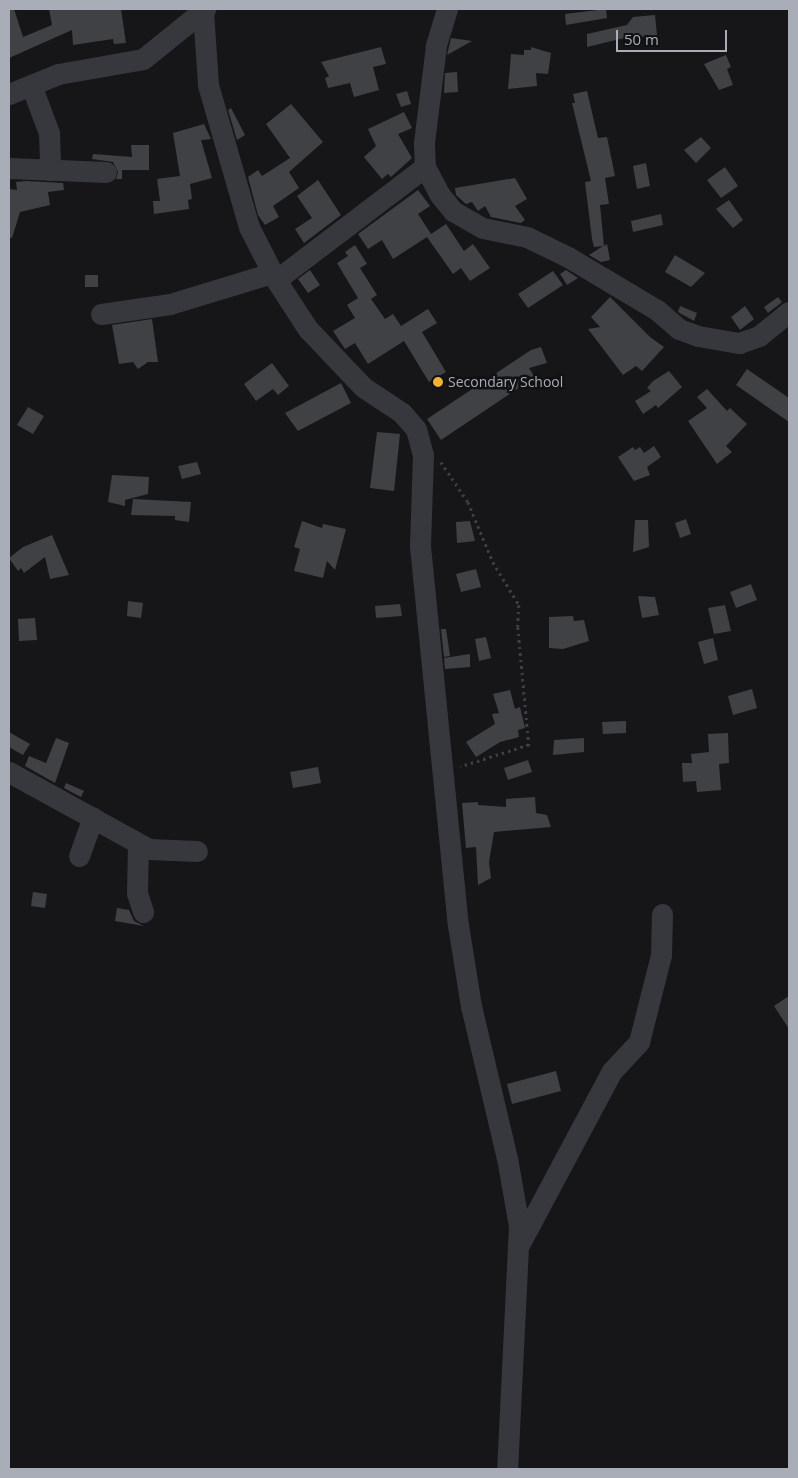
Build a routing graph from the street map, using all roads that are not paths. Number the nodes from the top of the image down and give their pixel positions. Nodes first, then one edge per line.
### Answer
1 (447, 9) edge
2 (204, 10) edge
3 (31, 85) junction
4 (9, 94) edge
5 (425, 167) junction
6 (9, 168) edge
7 (50, 170) junction
8 (106, 172) dead end
9 (274, 276) junction
10 (789, 312) edge
11 (101, 314) dead end
12 (9, 772) edge
13 (93, 817) junction
14 (138, 844) junction
15 (197, 851) dead end
16 (79, 856) dead end
17 (143, 912) dead end
18 (662, 914) dead end
19 (518, 1248) junction
20 (507, 1469) edge

1 - 5 street
2 - 3 street
2 - 9 street
3 - 4 street
3 - 7 street
5 - 9 street
5 - 10 street
6 - 7 street
7 - 8 street
9 - 11 street
9 - 19 street
12 - 13 street
13 - 14 street
13 - 16 street
14 - 15 street
14 - 17 street
18 - 19 street
19 - 20 street

